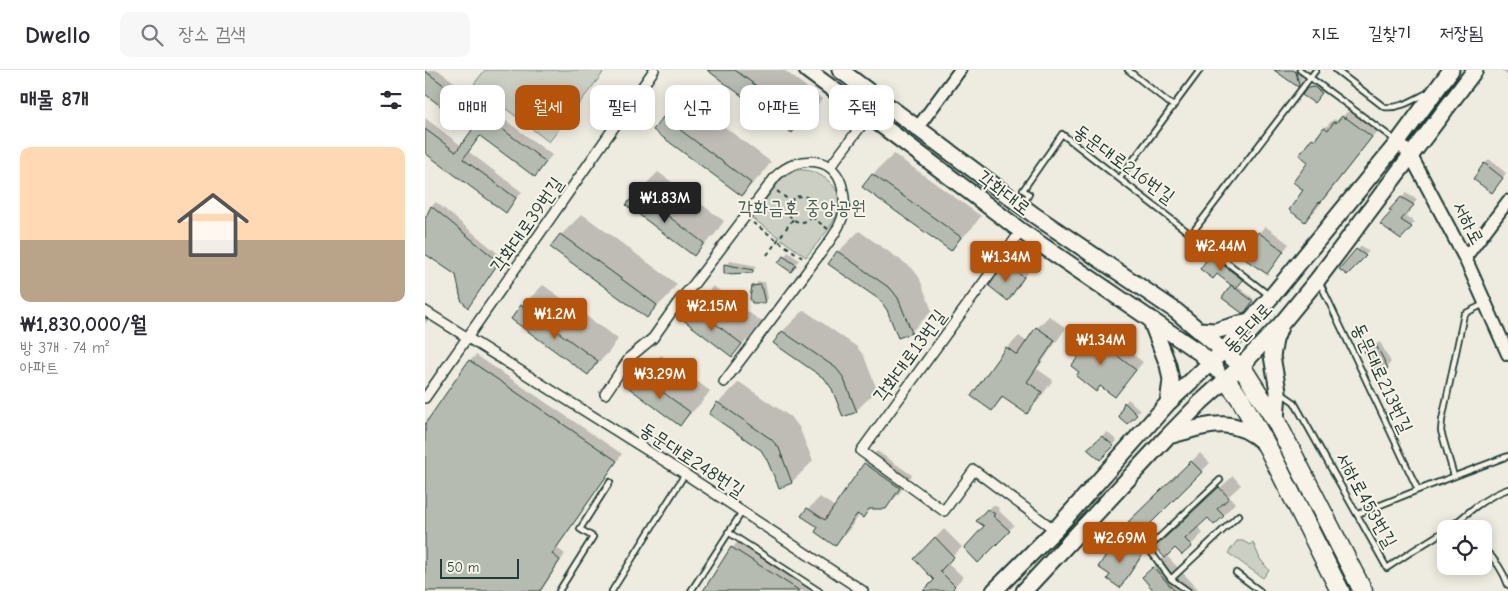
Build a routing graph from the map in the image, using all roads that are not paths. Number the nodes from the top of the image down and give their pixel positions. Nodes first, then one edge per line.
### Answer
1 (654, 70) edge
2 (807, 70) edge
3 (840, 70) edge
4 (959, 70) edge
5 (1128, 70) edge
6 (1200, 70) edge
7 (1300, 70) edge
8 (1316, 70) edge
9 (1336, 70) edge
10 (1451, 70) edge
11 (1475, 70) edge
12 (1310, 78) junction
13 (859, 85) edge
14 (829, 86) edge
15 (1437, 88) junction
16 (1173, 106) junction
17 (894, 111) edge
18 (918, 127) junction
19 (858, 130) edge
20 (888, 130) edge
21 (1397, 142) junction
22 (1411, 156) junction
23 (830, 167) junction
24 (1120, 178) junction
25 (1508, 200) edge
26 (1022, 206) junction
27 (1021, 231) junction
28 (1192, 233) junction
29 (1465, 258) junction
30 (1318, 279) junction
31 (1271, 296) junction
32 (1486, 303) junction
33 (425, 311) edge
34 (1150, 318) junction
35 (1249, 321) junction
36 (1282, 323) junction
37 (1199, 330) junction
38 (467, 338) junction
39 (1224, 350) junction
40 (1508, 354) edge
41 (1210, 364) junction
42 (1241, 366) junction
43 (1226, 380) junction
44 (724, 382) dead end
45 (1278, 391) junction
46 (605, 394) dead end
47 (425, 398) edge
48 (1168, 403) junction
49 (1276, 421) junction
50 (1167, 437) junction
51 (1268, 448) junction
52 (1508, 456) edge
53 (685, 474) junction
54 (1454, 476) junction
55 (1220, 480) dead end
56 (611, 482) dead end
57 (1508, 489) edge
58 (1418, 490) junction
59 (742, 512) junction
60 (1358, 514) junction
61 (1239, 516) dead end
62 (1459, 520) edge
63 (1055, 530) junction
64 (728, 532) junction
65 (1437, 536) edge
66 (1492, 556) edge
67 (1236, 573) dead end
68 (1171, 579) junction
69 (1508, 585) edge
70 (559, 591) edge
71 (612, 591) edge
72 (691, 591) edge
73 (819, 591) edge
74 (863, 591) edge
75 (994, 591) edge
76 (1024, 591) edge
77 (1188, 591) edge
78 (1260, 591) edge
79 (1340, 591) edge
80 (1363, 591) edge

1 - 38 street, 각화대로39번길
2 - 14 main road, 각화대로
3 - 13 main road, 각화대로
4 - 18 street
5 - 16 lane
6 - 16 lane
7 - 12 lane
8 - 12 lane
9 - 15 lane
10 - 15 main road, 동문대로
11 - 22 main road, 동문대로
12 - 21 lane
12 - 28 lane
15 - 21 main road, 동문대로
16 - 24 lane
17 - 18 main road, 각화대로
18 - 26 main road, 각화대로
19 - 23 street
20 - 27 main road, 각화대로
21 - 22 main road, 서하로
21 - 31 main road, 동문대로
22 - 29 main road, 서하로
22 - 30 main road, 동문대로
23 - 44 street
23 - 46 street
24 - 26 lane, 동문대로216번길
24 - 28 lane, 동문대로216번길
25 - 29 street
26 - 37 main road, 각화대로
27 - 34 main road, 각화대로
27 - 63 street, 각화대로13번길
28 - 31 lane, 동문대로216번길
29 - 32 main road, 서하로
30 - 36 main road, 동문대로
30 - 58 lane, 동문대로213번길
31 - 35 main road, 동문대로
32 - 40 main road, 서하로
32 - 54 lane
33 - 38 street, 동문대로248번길
34 - 41 main road, 각화대로
34 - 48 main road
35 - 37 main road
35 - 39 main road, 동문대로
36 - 42 main road, 동문대로
36 - 45 main road
37 - 39 main road, 각화대로
38 - 47 street, 각화대로39번길
38 - 53 street, 동문대로248번길
39 - 41 main road, 동문대로
39 - 42 main road, 각화대로
41 - 43 main road, 각화대로
41 - 48 main road, 동문대로
42 - 43 main road, 동문대로
42 - 49 highway
43 - 50 main road, 동문대로
43 - 51 highway
45 - 49 main road
45 - 60 lane, 서하로453번길
48 - 63 main road, 동문대로
49 - 80 highway
50 - 51 main road
50 - 76 main road, 동문대로
51 - 79 highway
52 - 54 lane
53 - 59 street, 동문대로248번길
53 - 71 lane
54 - 58 lane
55 - 68 lane
56 - 70 lane
57 - 62 lane, 서하로453번길
58 - 60 lane
59 - 64 lane
59 - 74 street, 동문대로248번길
60 - 65 lane, 서하로453번길
61 - 68 lane
63 - 75 main road, 동문대로
64 - 72 lane
64 - 73 lane
66 - 69 lane
67 - 78 lane
68 - 77 lane

